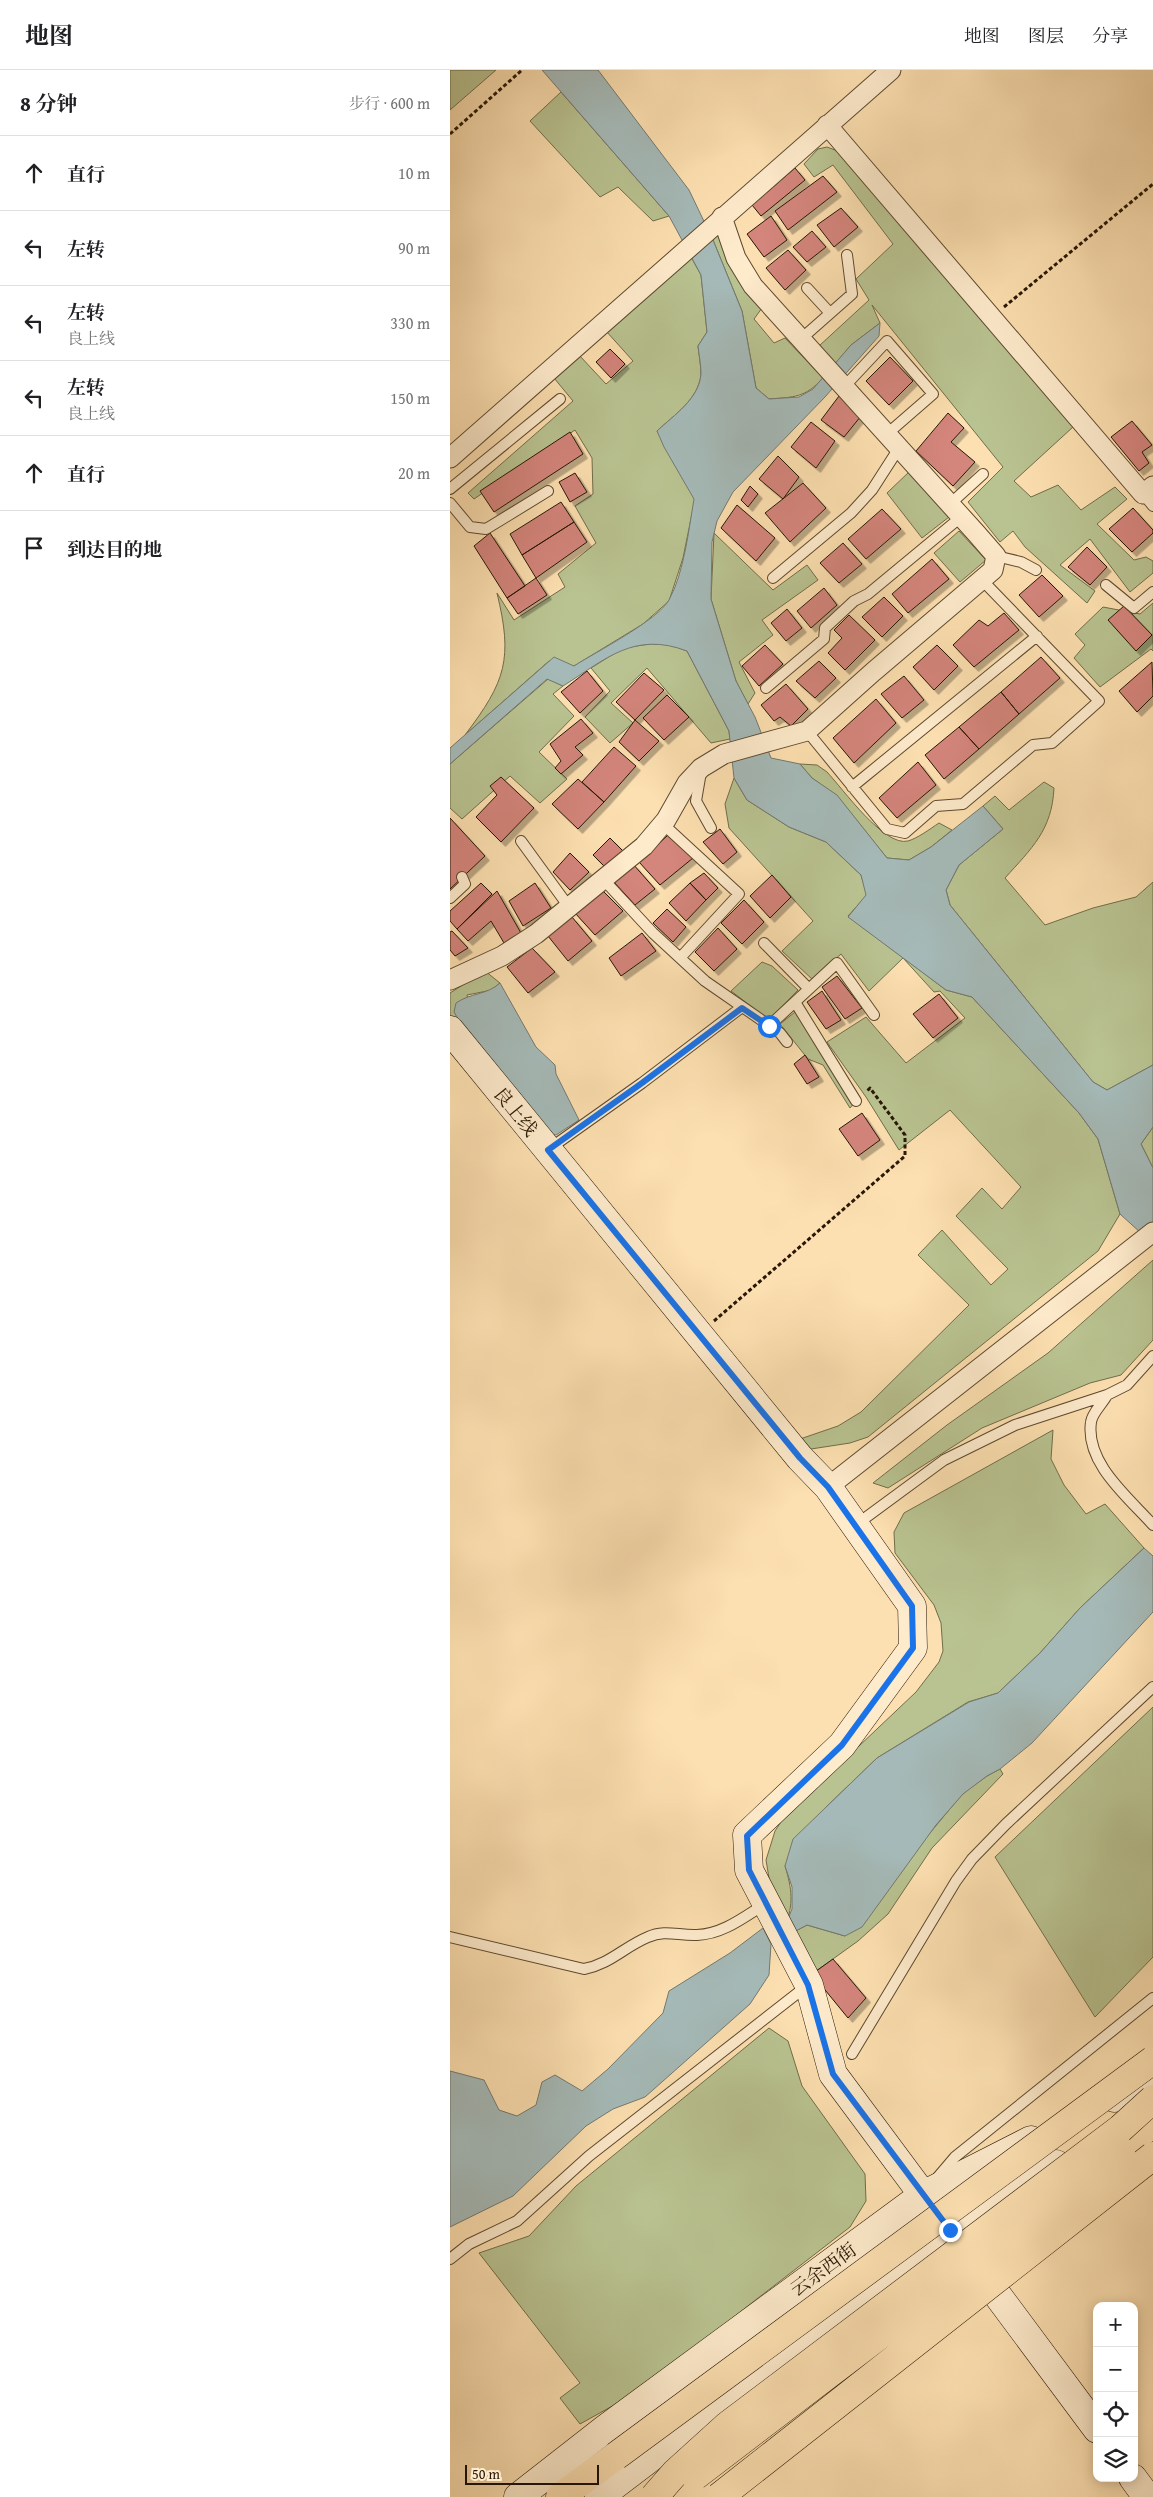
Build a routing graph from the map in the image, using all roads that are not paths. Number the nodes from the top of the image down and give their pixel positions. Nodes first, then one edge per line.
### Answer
1 (891, 70) edge
2 (827, 125) junction
3 (716, 223) junction
4 (848, 255) dead end
5 (807, 288) dead end
6 (830, 313) junction
7 (801, 340) junction
8 (844, 387) junction
9 (560, 399) dead end
10 (893, 441) junction
11 (450, 458) edge
12 (983, 474) dead end
13 (450, 489) edge
14 (548, 491) dead end
15 (1150, 495) edge
16 (450, 503) edge
17 (956, 510) junction
18 (996, 556) junction
19 (1036, 570) dead end
20 (773, 578) dead end
21 (982, 580) junction
22 (1106, 585) dead end
23 (1153, 592) edge
24 (1037, 636) junction
25 (766, 688) dead end
26 (807, 731) junction
27 (701, 768) junction
28 (852, 787) junction
29 (663, 824) junction
30 (710, 828) dead end
31 (521, 841) dead end
32 (462, 877) dead end
33 (603, 879) junction
34 (450, 898) edge
35 (569, 907) junction
36 (764, 943) dead end
37 (680, 958) junction
38 (450, 980) edge
39 (809, 989) junction
40 (795, 1002) junction
41 (742, 1008) junction
42 (874, 1015) dead end
43 (769, 1026) junction
44 (450, 1030) edge
45 (787, 1042) dead end
46 (856, 1101) road end
47 (548, 1150) junction
48 (1147, 1237) edge
49 (1153, 1356) edge
50 (1107, 1396) junction
51 (828, 1487) junction
52 (856, 1524) junction
53 (1153, 1525) edge
54 (1153, 1687) edge
55 (766, 1904) junction
56 (450, 1937) edge
57 (808, 1985) junction
58 (1153, 1998) edge
59 (852, 2054) dead end
60 (1153, 2060) edge
61 (1153, 2078) edge
62 (1153, 2099) edge
63 (1153, 2104) edge
64 (1153, 2122) edge
65 (1153, 2156) edge
66 (923, 2195) junction
67 (950, 2230) junction
68 (450, 2259) edge
69 (1093, 2424) edge
70 (1136, 2482) edge
71 (518, 2497) edge
72 (560, 2497) edge
73 (599, 2497) edge
74 (654, 2497) edge
75 (675, 2497) edge
76 (719, 2497) edge
77 (1147, 2497) edge

1 - 2 street
2 - 3 street
2 - 15 street
3 - 7 street
3 - 11 street
4 - 6 lane
5 - 6 lane
6 - 7 lane
7 - 8 street
8 - 10 street
8 - 10 lane
9 - 13 lane
10 - 17 street
10 - 20 lane
12 - 17 lane
14 - 16 lane
17 - 18 street
17 - 25 lane
18 - 19 lane
18 - 21 street
21 - 24 lane
21 - 26 street
22 - 23 lane
24 - 28 lane
24 - 28 lane
26 - 27 street
26 - 28 lane
27 - 29 street
27 - 30 lane
29 - 33 street
29 - 37 lane
31 - 35 lane
32 - 34 lane
33 - 35 street
33 - 37 lane
35 - 38 street
36 - 39 lane
37 - 41 lane
39 - 40 lane
39 - 42 lane
40 - 43 lane
40 - 46 lane
41 - 43 lane
41 - 47 lane
43 - 45 lane
44 - 47 street, 良上线
47 - 51 street, 良上线
48 - 51 street
49 - 50 lane
50 - 52 lane
50 - 53 lane
51 - 52 street, 良上线
52 - 55 street, 良上线
54 - 59 lane
55 - 56 lane
55 - 57 street, 良上线
57 - 66 street, 良上线
57 - 68 lane
58 - 66 lane
60 - 72 highway, bridge
61 - 66 street, 云余西街
62 - 74 highway, bridge
63 - 67 street
64 - 75 highway, bridge
65 - 76 highway, bridge
66 - 67 street, 良上线
66 - 71 street, 云余西街
67 - 69 street, 良上线
67 - 73 street
70 - 77 street

